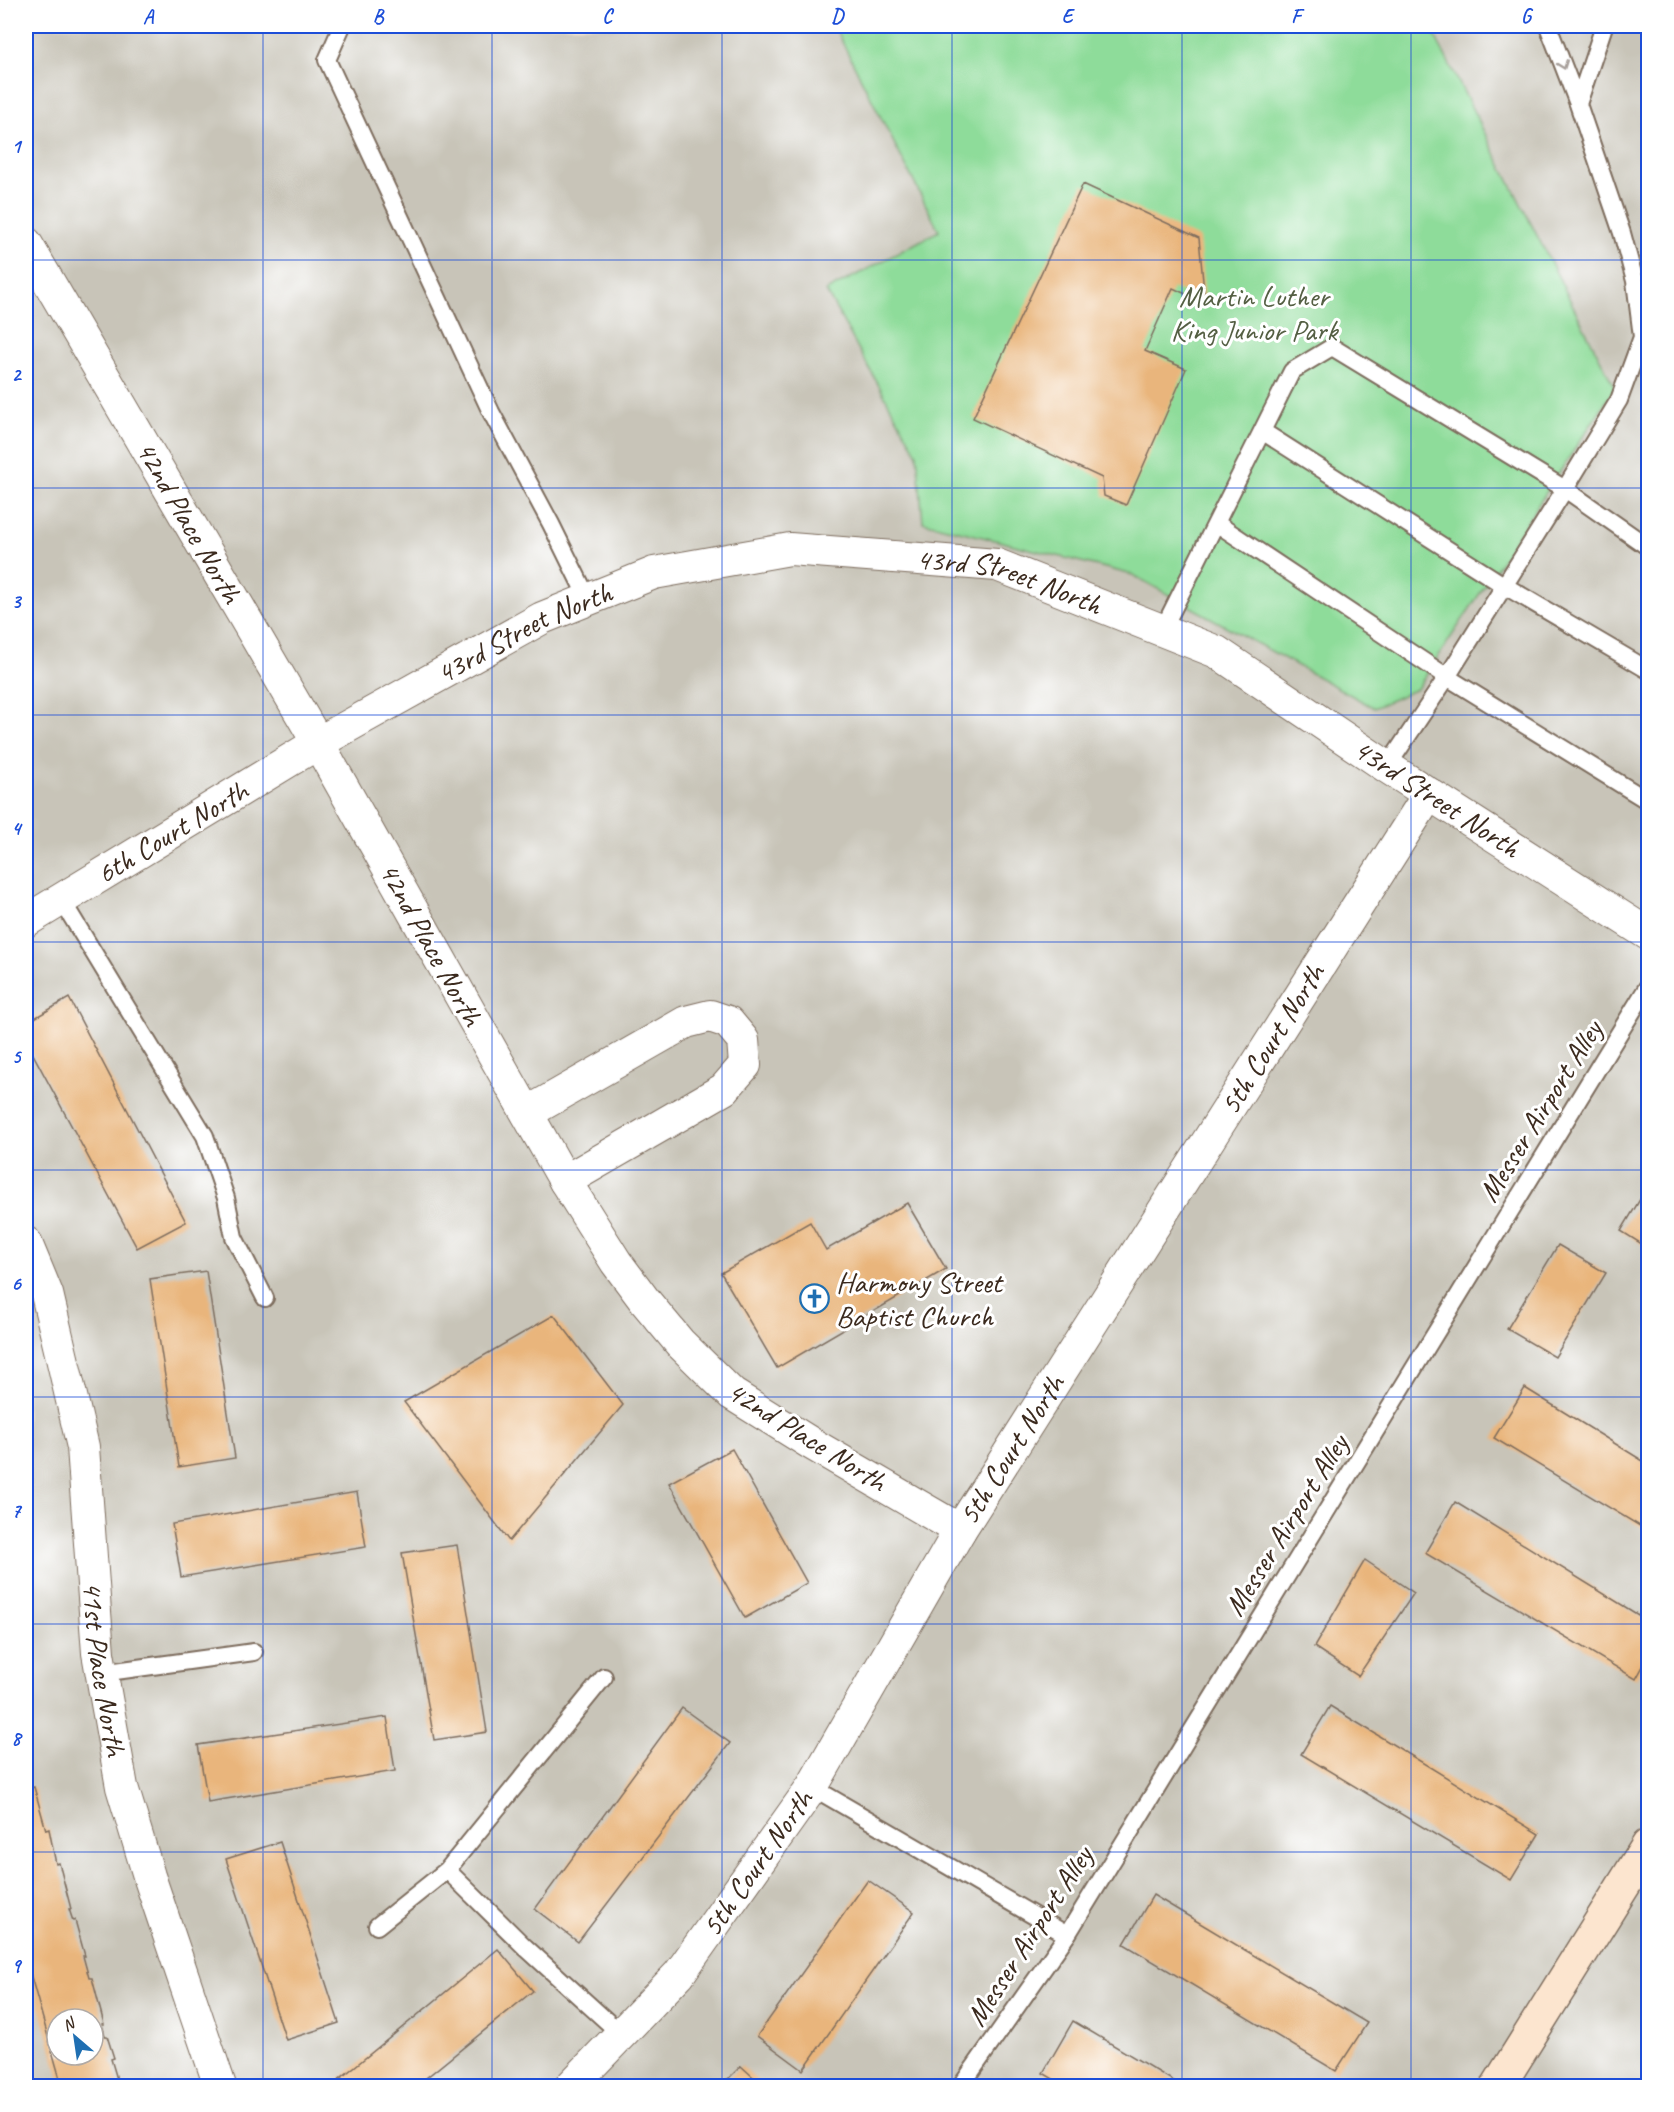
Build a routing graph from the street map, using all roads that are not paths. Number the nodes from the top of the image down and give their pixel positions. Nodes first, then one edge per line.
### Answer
1 (342, 26) edge
2 (1548, 26) edge
3 (1604, 26) edge
4 (1578, 104) junction
5 (26, 243) edge
6 (1262, 431) junction
7 (1565, 489) junction
8 (1216, 523) junction
9 (1648, 547) edge
10 (1505, 586) junction
11 (588, 599) junction
12 (1162, 630) junction
13 (1648, 670) edge
14 (1447, 677) junction
15 (318, 743) junction
16 (1387, 767) junction
17 (1429, 794) junction
18 (1648, 801) edge
19 (61, 899) junction
20 (26, 921) edge
21 (1648, 934) edge
22 (1648, 986) edge
23 (527, 1113) junction
24 (565, 1181) junction
25 (26, 1243) edge
26 (265, 1298) dead end
27 (960, 1530) junction
28 (254, 1652) dead end
29 (101, 1673) junction
30 (604, 1677) dead end
31 (812, 1787) junction
32 (1648, 1846) edge
33 (447, 1870) junction
34 (377, 1926) dead end
35 (1067, 1935) junction
36 (622, 2035) junction
37 (220, 2086) edge
38 (571, 2086) edge
39 (961, 2086) edge
40 (1498, 2086) edge

1 - 11 lane
2 -> 4 lane
3 - 4 lane
4 - 7 lane
5 - 15 street, 42nd Place North
6 - 7 lane
6 - 8 lane
6 - 10 lane
7 - 9 lane
7 - 10 lane
8 - 12 lane
8 - 14 lane
10 - 13 lane
10 - 14 lane
11 - 12 street, 43rd Street North
11 - 15 street, 43rd Street North
12 - 16 street, 43rd Street North
14 - 16 lane
14 - 18 lane
15 - 19 street, 6th Court North
15 - 23 street, 42nd Place North
16 - 17 street, 43rd Street North
17 - 21 street, 43rd Street North
17 - 27 street, 5th Court North
19 - 20 street, 6th Court North
19 - 26 lane
22 - 35 lane, Messer Airport Alley
23 - 24 street, 42nd Place North
23 - 24 street
24 - 27 street, 42nd Place North
25 - 29 street, 41st Place North
27 - 31 street, 5th Court North
28 - 29 lane
29 - 37 street, 41st Place North
30 - 33 lane
31 - 35 lane
31 - 36 street, 5th Court North
32 - 40 main road
33 - 34 lane
33 - 36 lane
35 - 39 lane, Messer Airport Alley
36 - 38 street, 5th Court North

